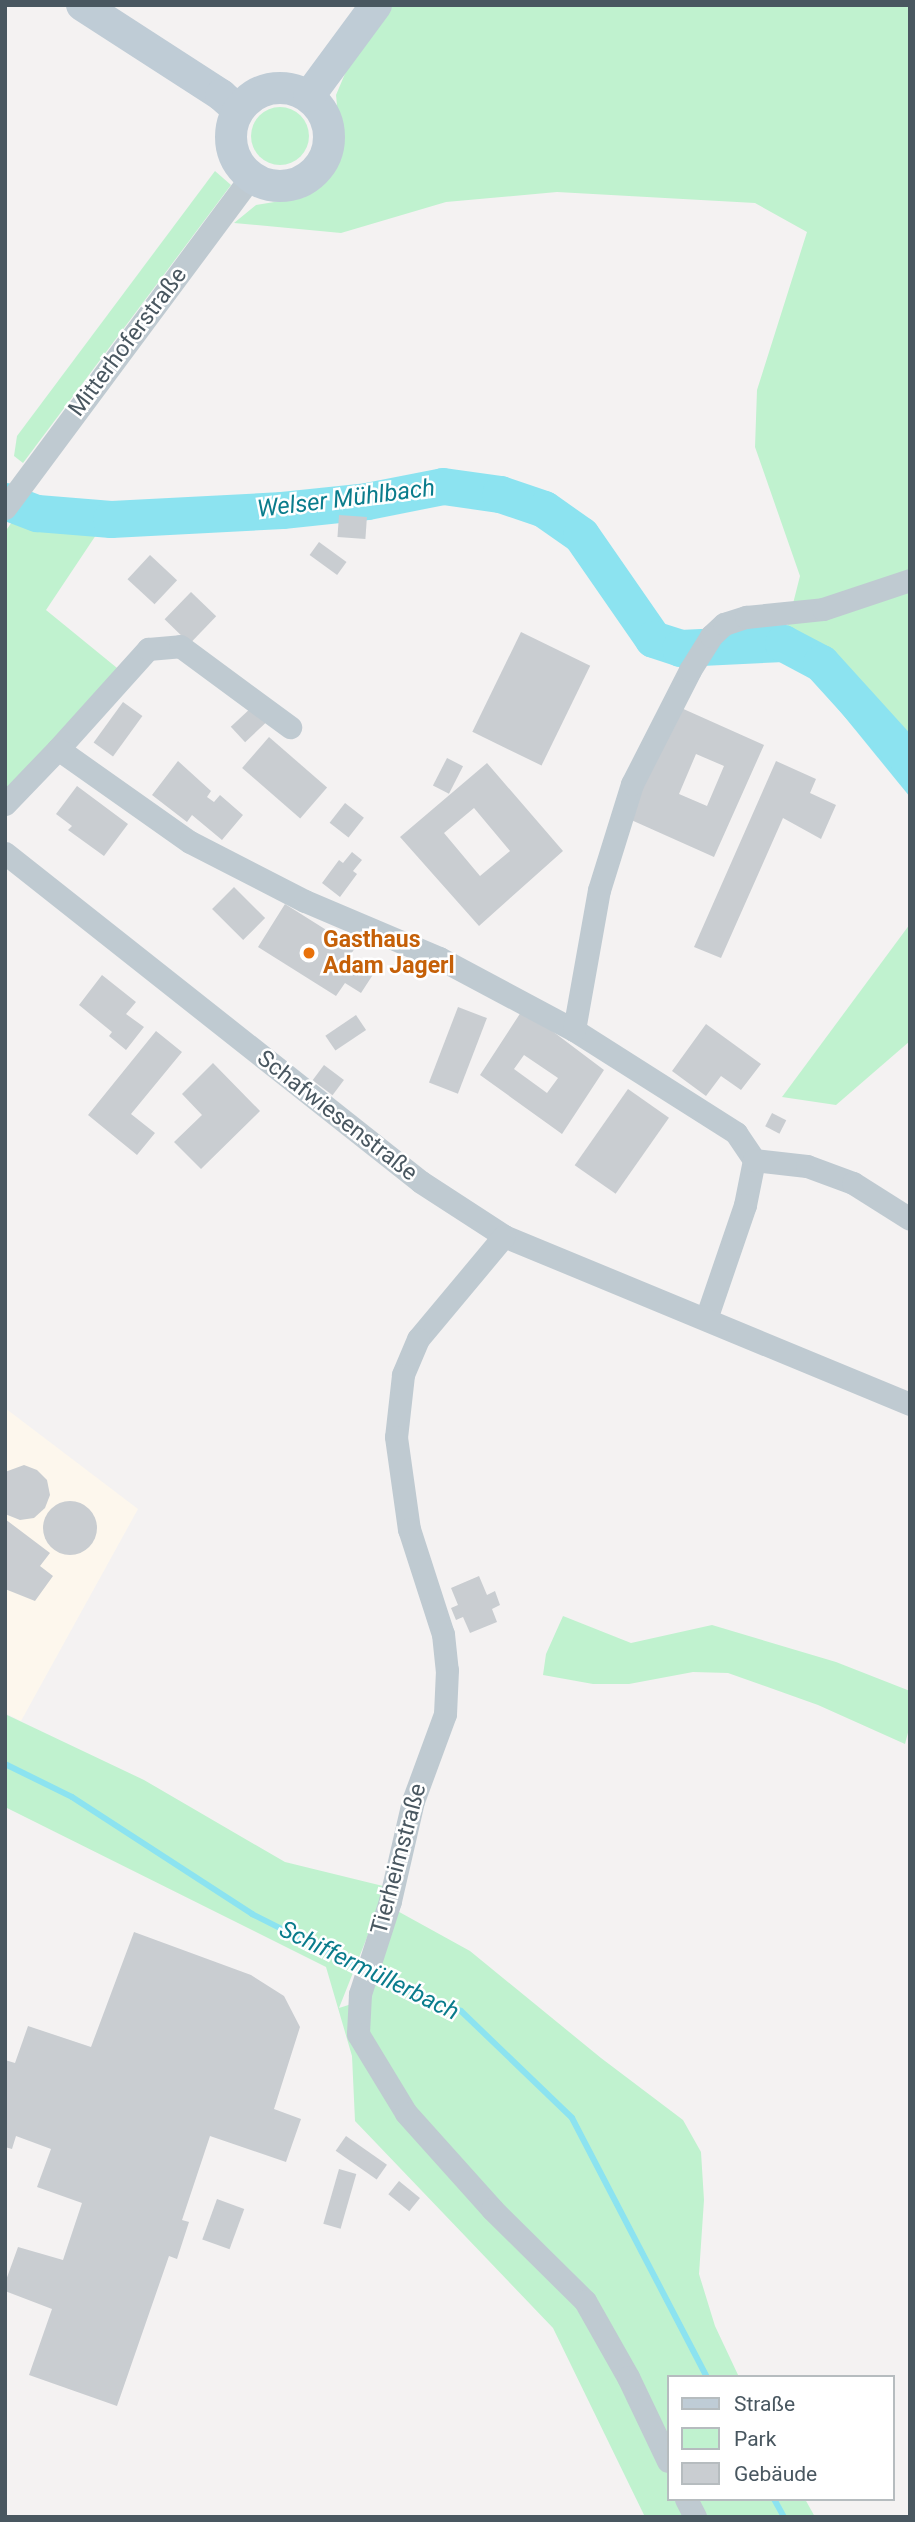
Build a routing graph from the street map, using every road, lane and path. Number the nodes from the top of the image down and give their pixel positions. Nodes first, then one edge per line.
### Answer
1 (82, 5) edge
2 (376, 5) edge
3 (309, 96) junction
4 (238, 110) junction
5 (251, 177) junction
6 (5, 508) edge
7 (910, 580) edge
8 (290, 727) dead end
9 (58, 749) junction
10 (5, 804) edge
11 (5, 853) edge
12 (574, 1030) junction
13 (754, 1160) junction
14 (910, 1219) edge
15 (504, 1236) junction
16 (706, 1319) junction
17 (910, 1404) edge
18 (666, 2457) edge
19 (687, 2501) edge
20 (695, 2517) edge

1 - 4 main road
2 - 3 main road
3 - 4 main road
3 - 5 main road
4 - 5 main road
5 - 6 street, Mitterhoferstraße
7 - 12 street
8 - 9 street
9 - 10 street
9 - 12 street
11 - 15 street, Schafwiesenstraße
12 - 13 street
13 - 14 street
13 - 16 street
15 - 16 street, Schafwiesenstraße
15 - 18 street, Tierheimstraße
16 - 17 street, Schafwiesenstraße
19 - 20 street

